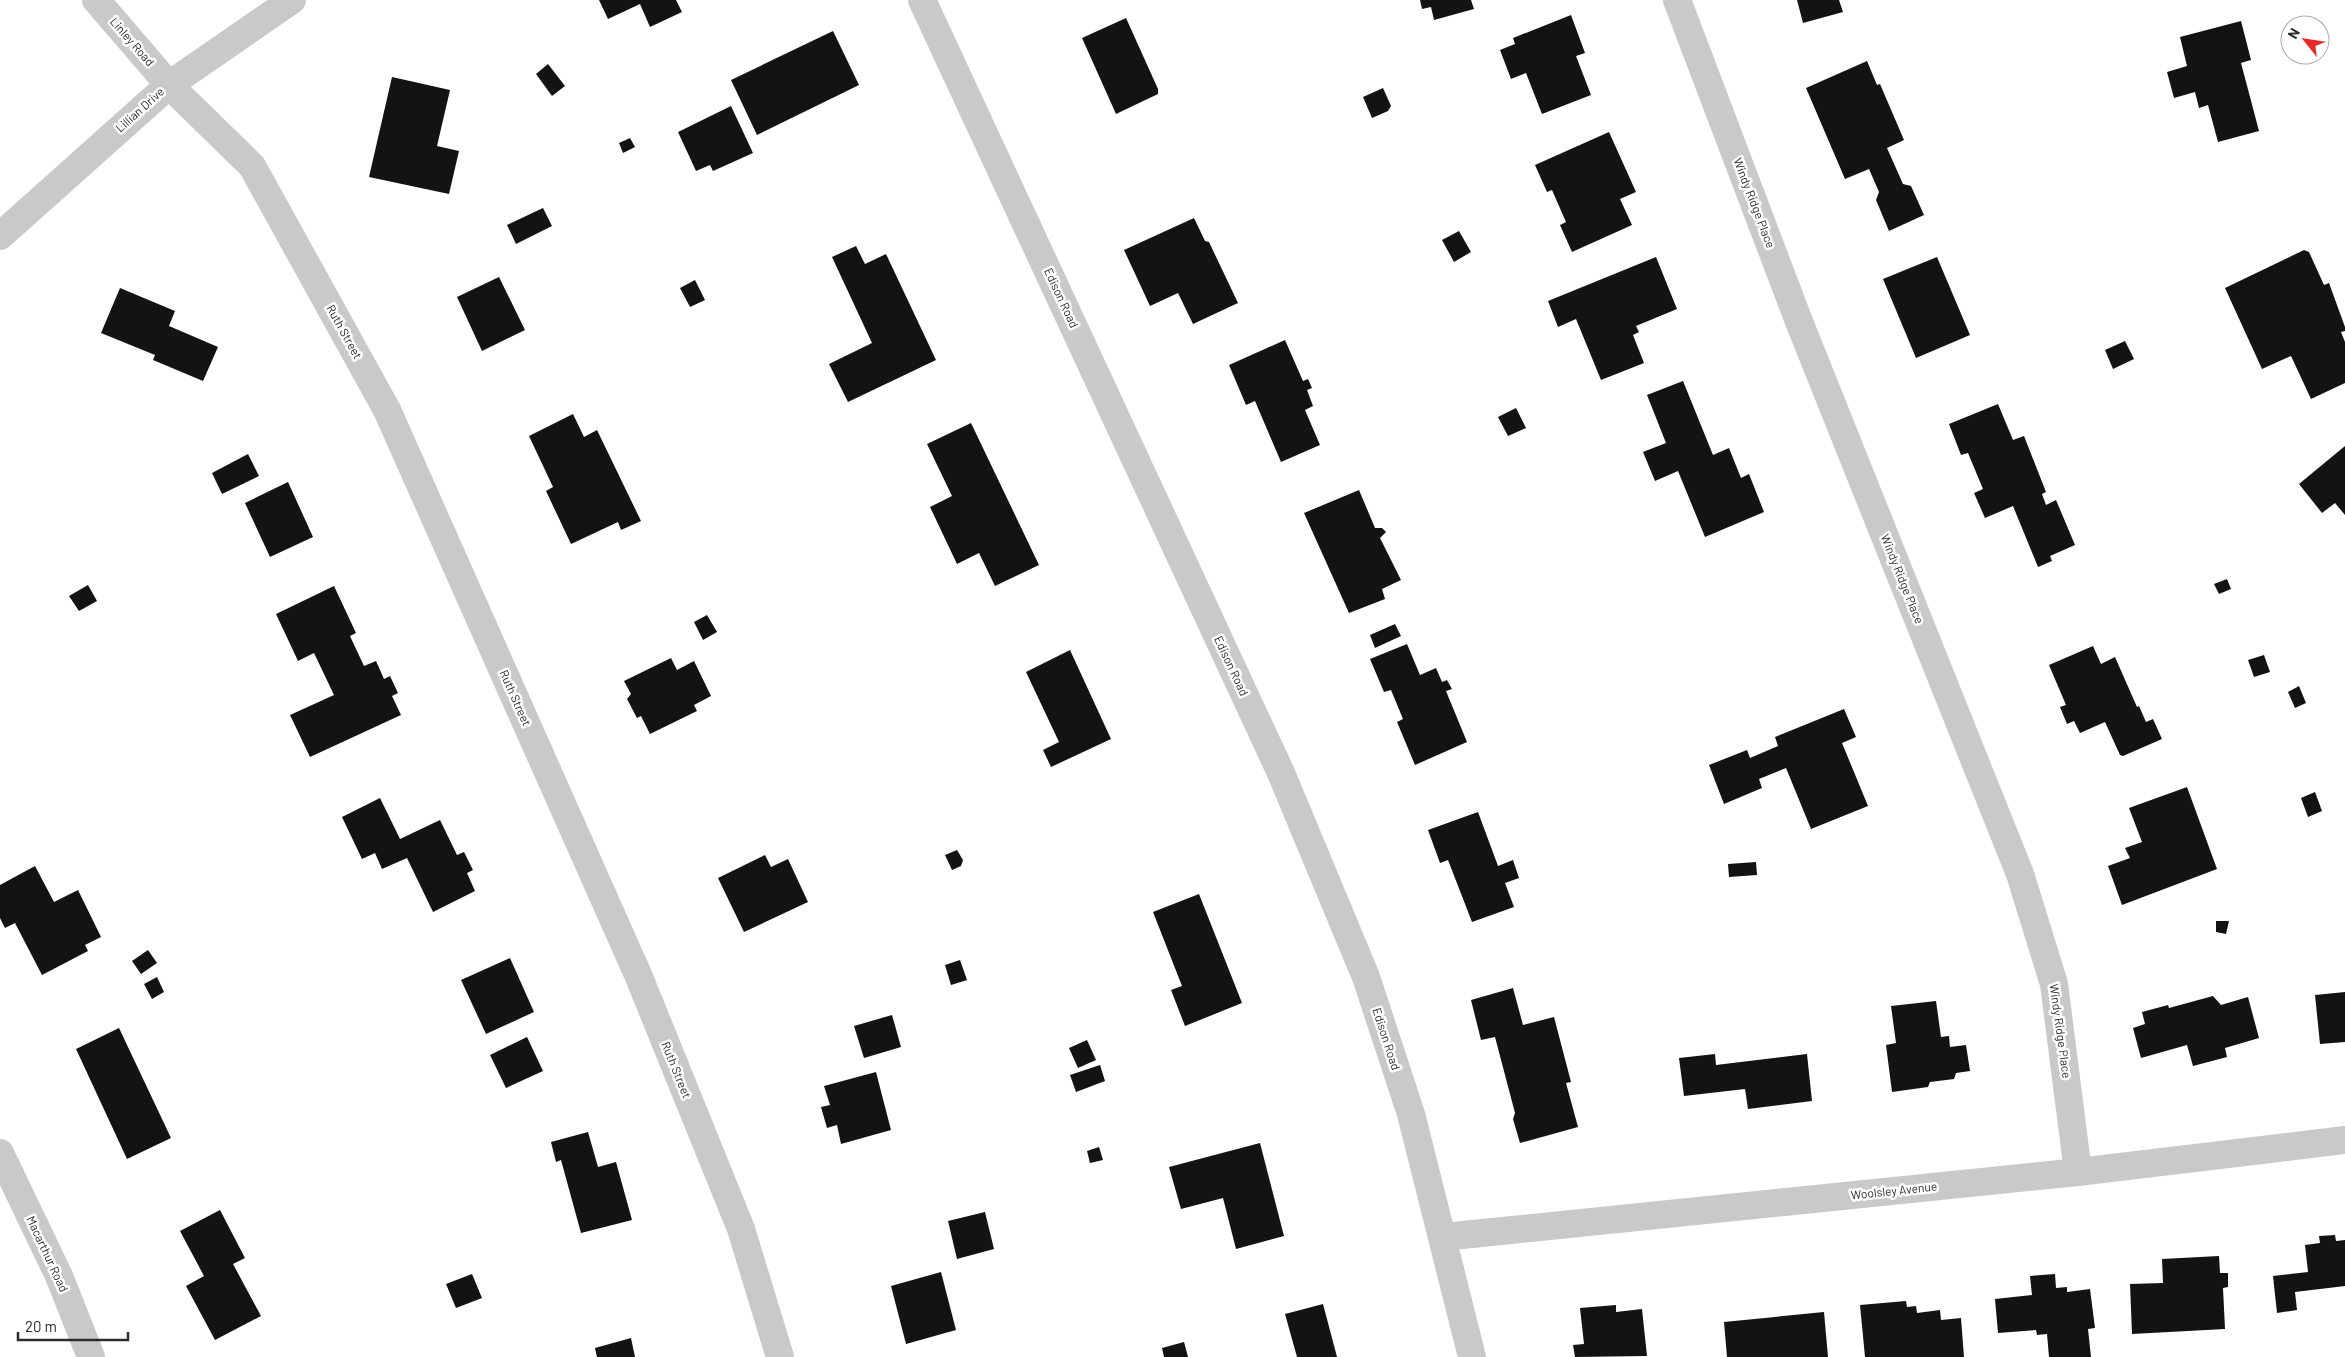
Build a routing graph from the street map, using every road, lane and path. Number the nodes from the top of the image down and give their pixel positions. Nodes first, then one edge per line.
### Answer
1 (96, 0) edge
2 (292, 0) edge
3 (922, 0) edge
4 (1677, 0) edge
5 (168, 85) junction
6 (0, 236) edge
7 (2345, 1140) edge
8 (0, 1153) edge
9 (2078, 1172) junction
10 (1443, 1236) junction
11 (91, 1357) edge
12 (780, 1357) edge
13 (1472, 1357) edge

1 - 5 street, Linley Road
2 - 5 street, Lillian Drive
3 - 10 street, Edison Road
4 - 9 street, Windy Ridge Place
5 - 6 street, Lillian Drive
5 - 12 street, Ruth Street
7 - 9 street, Woolsley Avenue
8 - 11 street, Macarthur Road
9 - 10 street, Woolsley Avenue
10 - 13 street, Edison Road

